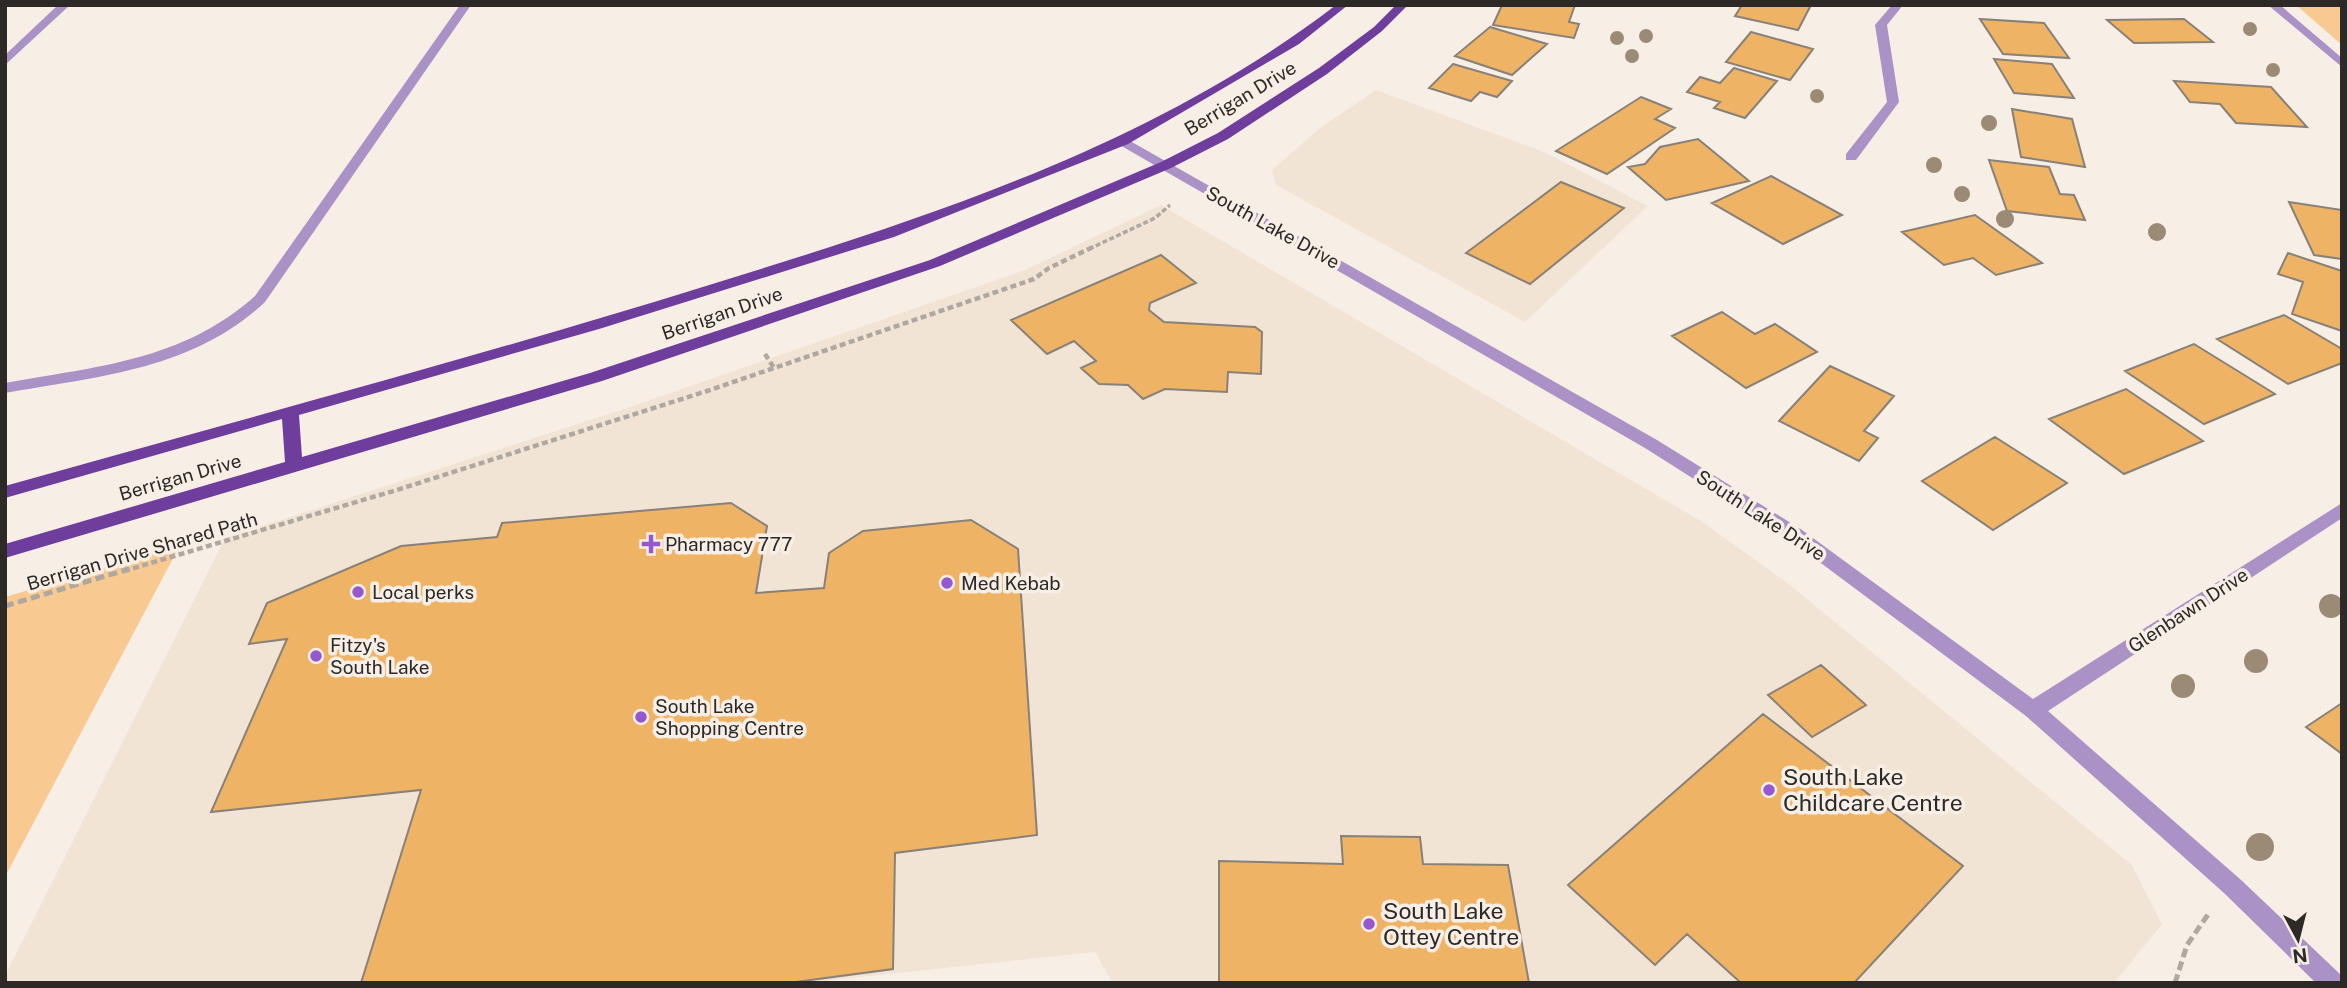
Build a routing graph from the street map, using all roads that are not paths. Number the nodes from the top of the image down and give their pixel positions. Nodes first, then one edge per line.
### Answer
1 (65, 5) edge
2 (466, 5) edge
3 (1343, 5) edge
4 (1403, 5) edge
5 (1898, 5) edge
6 (2273, 5) edge
7 (5, 62) edge
8 (2342, 64) edge
9 (1123, 141) junction
10 (1851, 157) dead end
11 (1166, 165) junction
12 (5, 388) edge
13 (290, 411) junction
14 (294, 465) junction
15 (5, 492) edge
16 (2342, 509) edge
17 (5, 551) edge
18 (2034, 710) junction
19 (2333, 983) edge

1 - 7 street
2 - 12 street
3 - 9 main road, Berrigan Drive
4 - 11 main road, Berrigan Drive
5 - 10 street
6 - 8 street
9 - 11 street, South Lake Drive
9 - 13 main road, Berrigan Drive
11 - 14 main road, Berrigan Drive
11 - 18 street, South Lake Drive
13 - 14 main road
13 - 15 main road, Berrigan Drive
14 - 17 main road, Berrigan Drive
16 - 18 street, Glenbawn Drive
18 - 19 street, South Lake Drive

